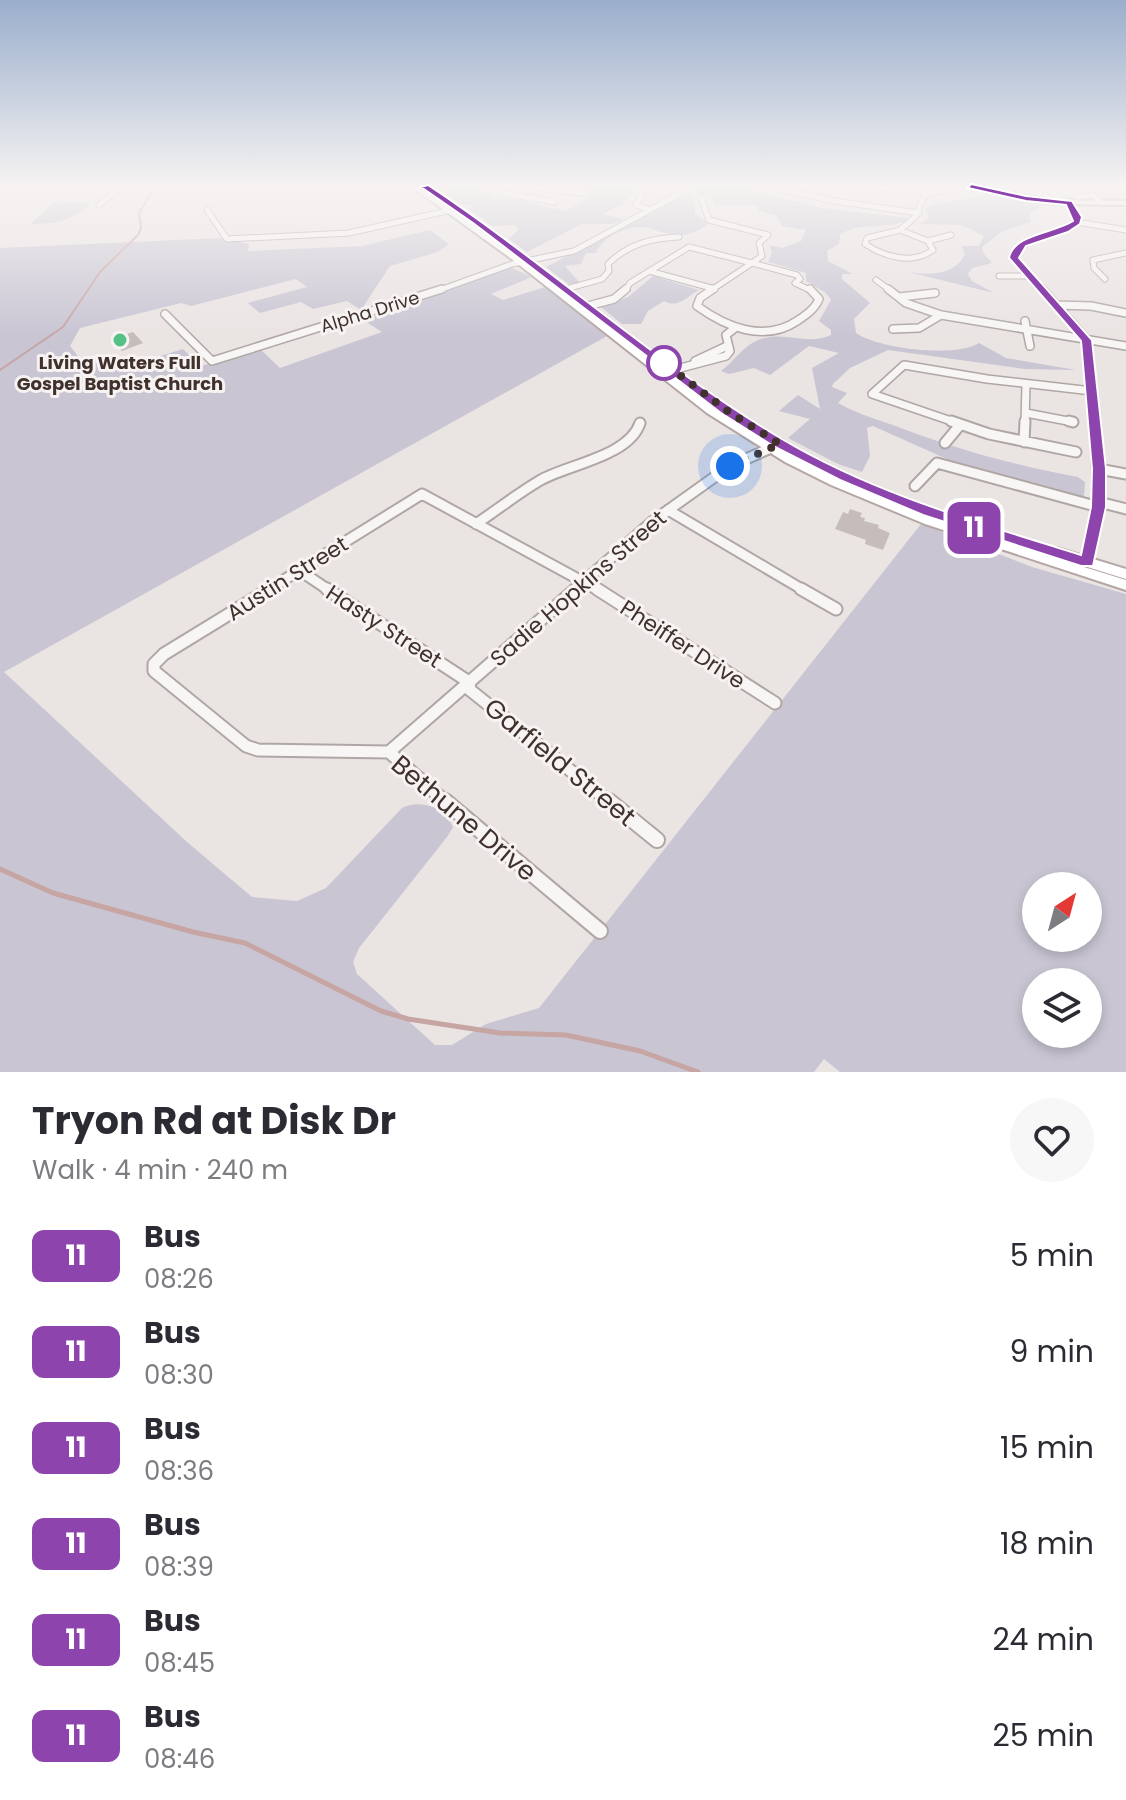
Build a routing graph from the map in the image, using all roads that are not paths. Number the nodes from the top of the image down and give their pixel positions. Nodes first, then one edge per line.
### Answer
1 (226, 237) edge
2 (267, 237) edge
3 (490, 237) edge
4 (493, 237) edge
5 (600, 237) edge
6 (679, 237) dead end
7 (766, 237) edge
8 (871, 237) edge
9 (918, 237) edge
10 (943, 237) edge
11 (1042, 237) edge
12 (928, 241) junction
13 (1126, 253) edge
14 (524, 260) junction
15 (753, 264) junction
16 (649, 271) junction
17 (999, 276) dead end
18 (1027, 276) junction
19 (1105, 279) dead end
20 (876, 280) dead end
21 (566, 289) junction
22 (715, 289) junction
23 (935, 293) dead end
24 (899, 297) junction
25 (1056, 305) junction
26 (588, 306) junction
27 (1126, 313) edge
28 (165, 314) dead end
29 (941, 315) junction
30 (1025, 321) dead end
31 (735, 328) junction
32 (893, 329) dead end
33 (1027, 331) junction
34 (1087, 340) junction
35 (1030, 346) dead end
36 (1126, 346) edge
37 (673, 370) junction
38 (1026, 384) junction
39 (1092, 391) junction
40 (1026, 413) junction
41 (1073, 422) dead end
42 (640, 423) dead end
43 (960, 425) junction
44 (1024, 442) junction
45 (945, 443) dead end
46 (775, 446) junction
47 (1076, 452) dead end
48 (1099, 469) junction
49 (1126, 474) edge
50 (915, 486) dead end
51 (422, 494) joint
52 (1099, 505) junction
53 (1126, 509) edge
54 (668, 510) junction
55 (476, 524) junction
56 (987, 541) junction
57 (1087, 562) junction
58 (299, 570) junction
59 (1126, 574) edge
60 (585, 581) junction
61 (1126, 585) edge
62 (836, 609) dead end
63 (154, 664) joint
64 (469, 682) junction
65 (775, 703) dead end
66 (389, 752) junction
67 (657, 840) dead end
68 (600, 931) dead end

1 - 2 street
3 - 14 main road
4 - 14 main road
5 - 14 street, Alpha Drive
6 - 21 street
7 - 15 street
8 - 12 street
9 - 12 street
10 - 12 street
11 - 18 street
13 - 19 street
14 - 21 main road
14 - 28 street, Alpha Drive
14 - 46 main road
15 - 16 street
15 - 22 street
15 - 31 street
16 - 22 street
16 - 26 street
17 - 18 street
18 - 25 street
20 - 24 street
21 - 26 main road
22 - 31 street
23 - 24 street
24 - 29 street
25 - 27 street
25 - 34 street
26 - 37 main road
29 - 32 street
29 - 33 street
30 - 33 street
31 - 37 street
33 - 34 street
33 - 35 street
34 - 36 street
34 - 39 street
37 - 46 main road
38 - 39 street
38 - 40 street
38 - 43 street
39 - 48 street
40 - 41 street
40 - 44 street
42 - 55 street
43 - 44 street
43 - 45 street
44 - 47 street
46 - 54 street, Sadie Hopkins Street
46 - 56 main road
46 - 57 main road
48 - 49 street
48 - 52 street
50 - 52 street
51 - 55 street, Pheiffer Drive
51 - 58 street, Austin Street
52 - 53 street
52 - 57 street
54 - 60 street, Sadie Hopkins Street
54 - 62 street
55 - 60 street, Pheiffer Drive
56 - 57 main road
56 - 61 main road
57 - 59 main road
58 - 63 street, Austin Street
58 - 64 street, Hasty Street
60 - 64 street, Sadie Hopkins Street
60 - 65 street, Pheiffer Drive
63 - 66 street, Bethune Drive
64 - 66 street, Sadie Hopkins Street
64 - 67 street, Garfield Street
66 - 68 street, Bethune Drive

